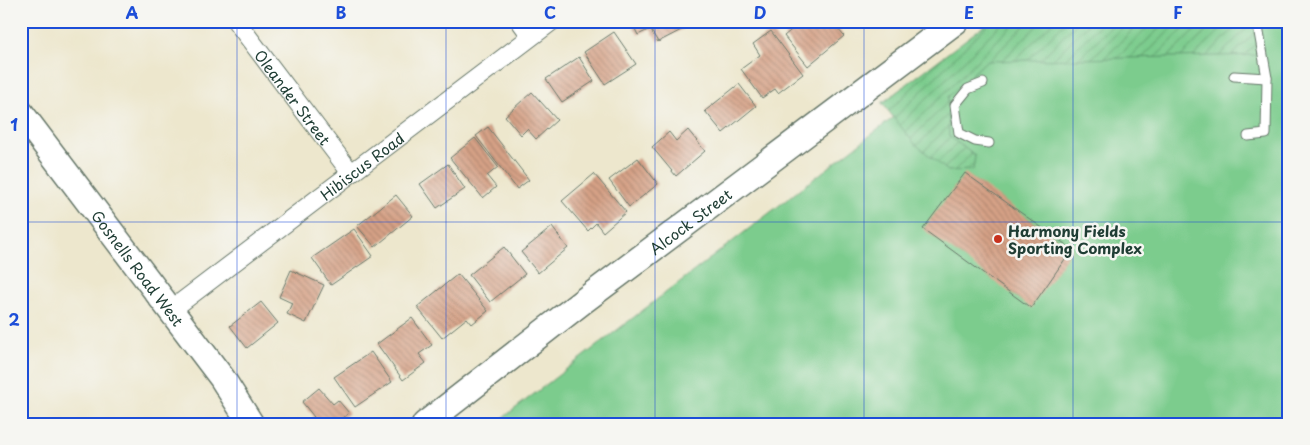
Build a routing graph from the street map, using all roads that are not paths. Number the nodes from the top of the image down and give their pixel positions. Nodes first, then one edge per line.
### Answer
1 (236, 21) edge
2 (520, 21) edge
3 (552, 21) edge
4 (956, 21) edge
5 (1247, 21) edge
6 (531, 36) junction
7 (1234, 76) dead end
8 (1267, 78) junction
9 (983, 83) dead end
10 (21, 113) edge
11 (1248, 136) dead end
12 (989, 143) dead end
13 (350, 172) junction
14 (171, 310) junction
15 (251, 424) edge
16 (425, 424) edge

1 - 13 street, Oleander Street
2 - 6 street
3 - 6 street, Hibiscus Road
4 - 16 main road, Alcock Street
5 - 8 lane
6 - 13 street, Hibiscus Road
7 - 8 lane
8 - 11 lane
9 - 12 lane
10 - 14 main road, Gosnells Road West
13 - 14 street, Hibiscus Road
14 - 15 main road, Gosnells Road West

